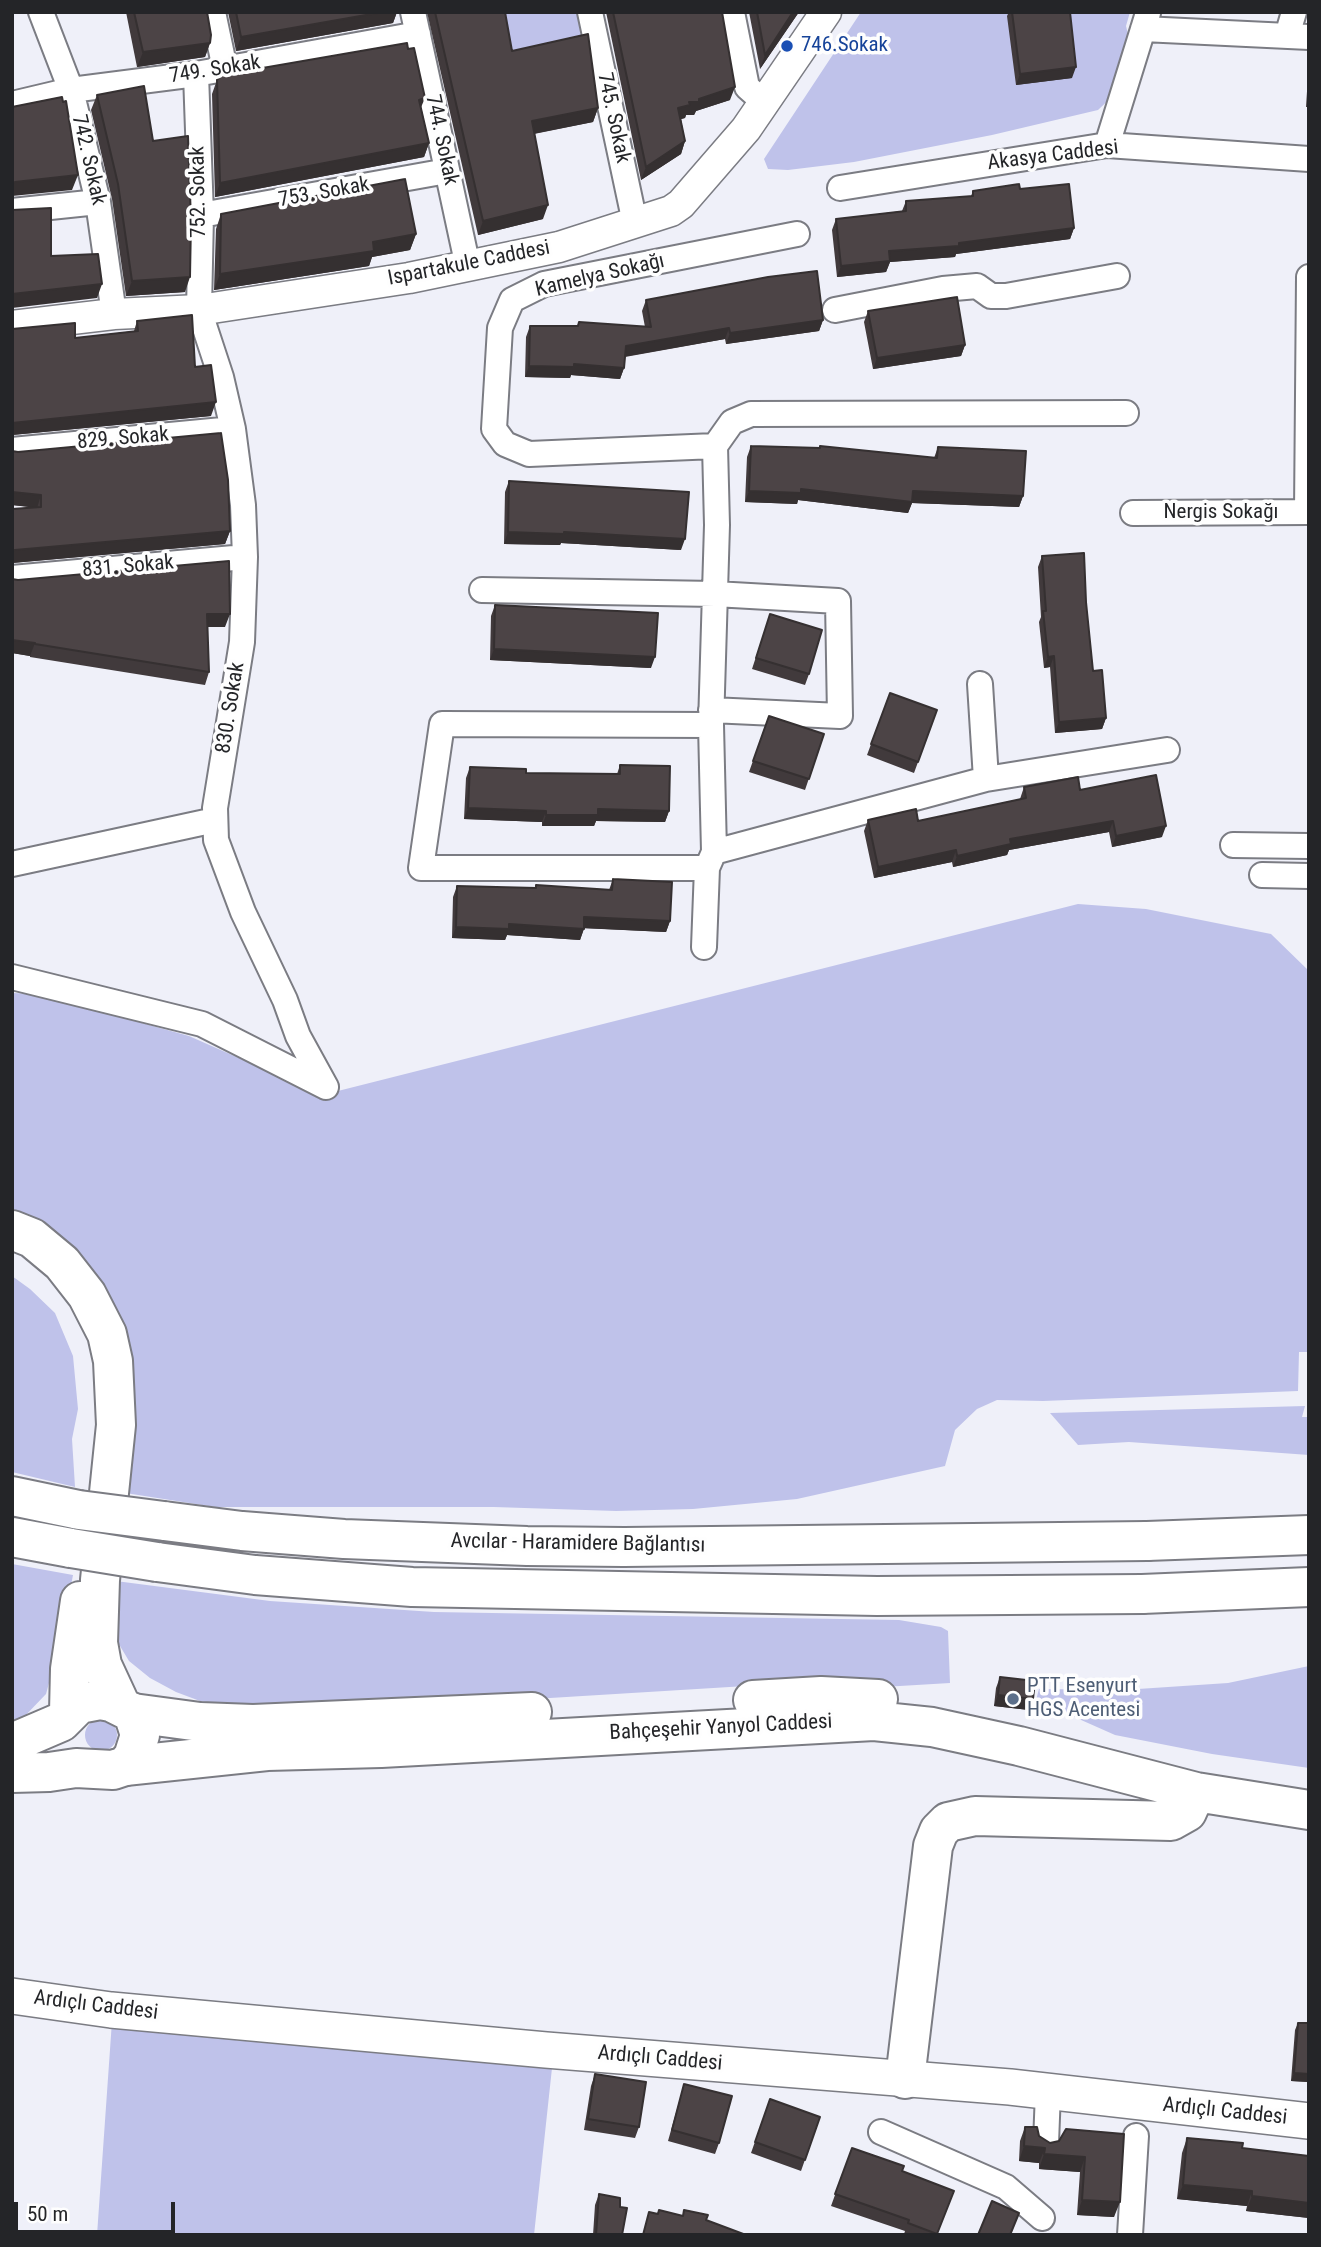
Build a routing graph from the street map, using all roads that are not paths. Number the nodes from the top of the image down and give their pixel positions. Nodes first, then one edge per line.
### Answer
1 (41, 12) edge
2 (213, 12) edge
3 (590, 12) edge
4 (732, 12) edge
5 (826, 12) edge
6 (1146, 21) edge
7 (415, 23) edge
8 (1297, 28) edge
9 (225, 69) junction
10 (196, 74) junction
11 (71, 90) junction
12 (765, 103) junction
13 (12, 104) edge
14 (1107, 145) junction
15 (1309, 159) edge
16 (447, 171) junction
17 (840, 188) dead end
18 (99, 202) junction
19 (12, 211) edge
20 (201, 215) junction
21 (635, 223) junction
22 (797, 234) dead end
23 (468, 267) junction
24 (1116, 276) dead end
25 (1309, 276) edge
26 (199, 310) junction
27 (835, 310) dead end
28 (114, 313) junction
29 (12, 326) edge
30 (1126, 414) dead end
31 (233, 429) junction
32 (715, 446) junction
33 (12, 450) edge
34 (1308, 512) edge
35 (1133, 513) dead end
36 (244, 557) junction
37 (12, 578) edge
38 (482, 590) dead end
39 (715, 594) junction
40 (980, 684) dead end
41 (711, 718) junction
42 (1167, 750) dead end
43 (986, 779) junction
44 (215, 820) junction
45 (1233, 845) dead end
46 (1309, 846) edge
47 (711, 860) junction
48 (12, 864) edge
49 (1262, 875) dead end
50 (1309, 876) edge
51 (705, 947) dead end
52 (12, 977) edge
53 (12, 1230) edge
54 (12, 1252) edge
55 (12, 1496) edge
56 (1309, 1535) edge
57 (12, 1537) edge
58 (1309, 1587) edge
59 (127, 1709) junction
60 (65, 1717) junction
61 (12, 1743) edge
62 (125, 1766) junction
63 (76, 1768) junction
64 (12, 1773) edge
65 (1127, 1774) junction
66 (1309, 1785) edge
67 (1196, 1792) junction
68 (1309, 1811) edge
69 (1058, 1816) junction
70 (12, 1996) edge
71 (905, 2079) junction
72 (1048, 2092) junction
73 (1309, 2121) edge
74 (881, 2132) dead end
75 (1136, 2136) dead end
76 (1046, 2143) edge
77 (1042, 2218) dead end
78 (1130, 2235) edge

1 - 11 street, 742. Sokak
2 - 9 street
3 - 21 street, 745. Sokak
4 - 12 street
5 - 12 street, Ispartakule Caddesi
6 - 8 street
6 - 14 street
7 - 9 street, 749. Sokak
7 - 16 street, 744. Sokak
9 - 10 street, 749. Sokak
10 - 11 street, 749. Sokak
10 - 20 street, 752. Sokak
11 - 13 street, 749. Sokak
11 - 18 street, 742. Sokak
12 - 21 street, Ispartakule Caddesi
14 - 15 street, Akasya Caddesi
14 - 17 street, Akasya Caddesi
16 - 20 street, 753. Sokak
16 - 23 street, 744. Sokak
18 - 19 street
18 - 28 street, 742. Sokak
20 - 26 street, 752. Sokak
21 - 23 street, Ispartakule Caddesi
22 - 32 street, Kamelya Sokağı
23 - 26 street, Ispartakule Caddesi
24 - 27 street
25 - 34 street
26 - 28 street, Ispartakule Caddesi
26 - 31 street, 830. Sokak
28 - 29 street, Ispartakule Caddesi
30 - 32 street
31 - 33 street, 829. Sokak
31 - 36 street, 830. Sokak
32 - 39 street
34 - 35 street, Nergis Sokağı
36 - 37 street, 831. Sokak
36 - 44 street, 830. Sokak
38 - 39 street
39 - 41 street
39 - 41 street
40 - 43 street
41 - 47 street
41 - 47 street
42 - 43 street
43 - 47 street
44 - 48 street
44 - 52 street, 830. Sokak
45 - 46 street
47 - 51 street
49 - 50 street
53 - 59 main road
54 - 60 main road
55 - 56 main road, Avcılar - Haramidere Bağlantısı, bridge
57 - 58 main road, bridge
59 - 60 main road
59 - 62 main road
59 - 66 main road, Bahçeşehir Yanyol Caddesi
60 - 61 main road
60 - 63 main road
62 - 63 main road
62 - 65 main road, Bahçeşehir Yanyol Caddesi
63 - 64 main road
65 - 67 main road, Bahçeşehir Yanyol Caddesi
65 - 69 main road
67 - 68 main road, Bahçeşehir Yanyol Caddesi
67 - 69 main road
69 - 71 main road
70 - 71 main road, Ardıçlı Caddesi
71 - 72 main road, Ardıçlı Caddesi
72 - 73 main road, Ardıçlı Caddesi
72 - 76 street
74 - 77 street
75 - 78 street

